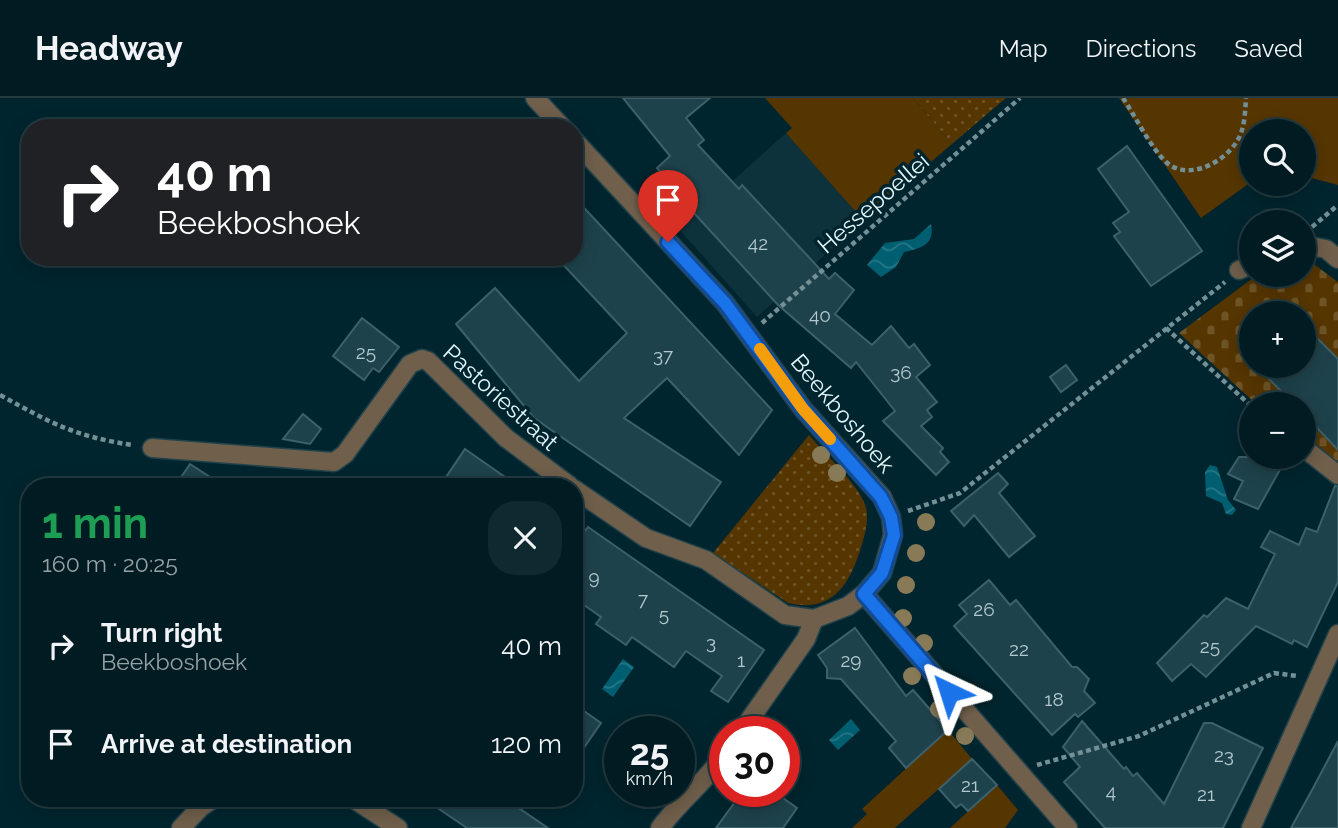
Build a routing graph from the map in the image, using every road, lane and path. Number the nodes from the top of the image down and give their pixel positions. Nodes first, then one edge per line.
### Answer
1 (535, 98) edge
2 (1020, 98) edge
3 (1123, 98) edge
4 (1246, 98) edge
5 (555, 119) edge
6 (583, 150) edge
7 (1338, 205) edge
8 (1316, 224) edge
9 (1316, 247) edge
10 (1338, 259) edge
11 (1239, 272) edge
12 (1166, 328) junction
13 (749, 334) junction
14 (1239, 395) edge
15 (0, 396) edge
16 (152, 448) joint
17 (1316, 458) edge
18 (1338, 475) edge
19 (559, 478) edge
20 (583, 495) edge
21 (891, 517) junction
22 (864, 594) junction
23 (814, 619) junction
24 (1338, 634) edge
25 (1315, 678) junction
26 (752, 716) edge
27 (1017, 770) junction
28 (709, 777) edge
29 (201, 807) edge
30 (366, 807) edge
31 (181, 828) edge
32 (398, 828) edge
33 (660, 828) edge
34 (1068, 828) edge
35 (1251, 828) edge

1 - 5 street
2 - 13 path, Hessepoellei
3 - 4 path
6 - 13 street, Beekboshoek
7 - 8 path
9 - 10 street
11 - 12 path
12 - 14 path
12 - 21 path
13 - 21 street, Beekboshoek
15 - 16 path
16 - 19 street, Pastoriestraat
17 - 18 street
20 - 23 street, Pastoriestraat
21 - 22 street
22 - 23 street
22 - 27 street
23 - 26 street
24 - 25 street
25 - 27 path
25 - 35 street
27 - 34 street
28 - 33 street
29 - 31 street
30 - 32 street

